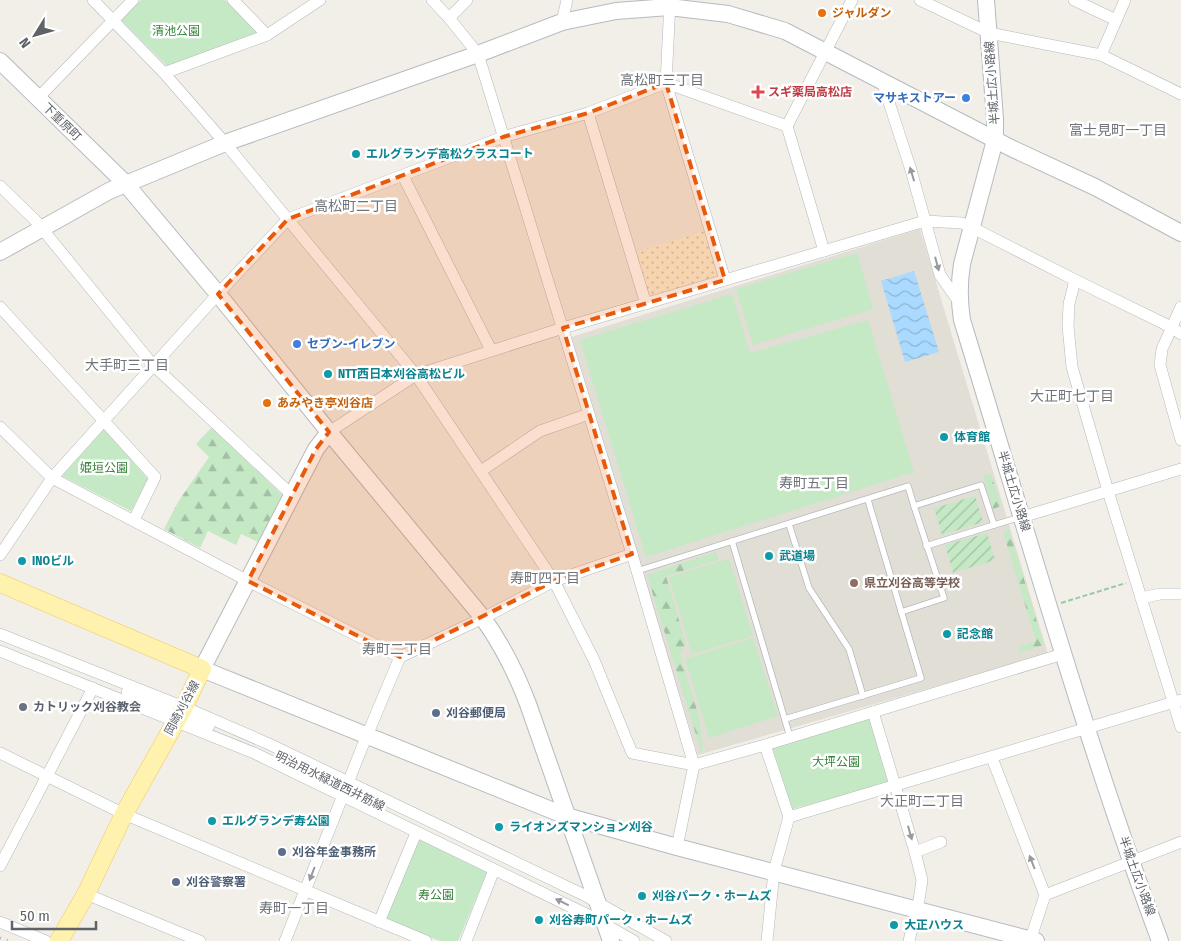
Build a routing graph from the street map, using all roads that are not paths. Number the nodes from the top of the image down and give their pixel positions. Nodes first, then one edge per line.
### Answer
1 (93, 0) edge
2 (134, 0) edge
3 (233, 0) edge
4 (320, 0) edge
5 (432, 0) edge
6 (467, 0) edge
7 (567, 0) edge
8 (852, 0) edge
9 (920, 0) edge
10 (986, 0) edge
11 (1074, 0) edge
12 (1125, 0) edge
13 (669, 3) edge
14 (449, 18) junction
15 (114, 20) junction
16 (1116, 20) junction
17 (562, 22) junction
18 (989, 33) junction
19 (267, 35) junction
20 (827, 51) junction
21 (478, 54) junction
22 (1100, 55) junction
23 (0, 61) edge
24 (164, 72) junction
25 (882, 81) junction
26 (666, 83) junction
27 (1181, 94) edge
28 (38, 98) junction
29 (588, 113) junction
30 (787, 126) junction
31 (503, 137) junction
32 (995, 140) junction
33 (225, 143) junction
34 (403, 176) junction
35 (125, 183) junction
36 (0, 186) edge
37 (288, 219) junction
38 (925, 221) junction
39 (971, 227) junction
40 (42, 229) junction
41 (1181, 233) edge
42 (824, 251) junction
43 (0, 252) edge
44 (726, 280) junction
45 (1075, 280) junction
46 (218, 294) junction
47 (959, 302) junction
48 (646, 304) junction
49 (0, 307) edge
50 (1181, 307) edge
51 (1171, 327) junction
52 (563, 328) junction
53 (1181, 334) edge
54 (491, 350) junction
55 (153, 365) junction
56 (416, 375) junction
57 (589, 414) junction
58 (104, 422) junction
59 (0, 426) edge
60 (329, 432) junction
61 (1181, 440) edge
62 (1181, 469) edge
63 (481, 471) junction
64 (52, 478) junction
65 (1108, 491) junction
66 (292, 496) junction
67 (868, 500) junction
68 (914, 506) junction
69 (1022, 517) junction
70 (134, 520) junction
71 (789, 524) junction
72 (994, 525) junction
73 (732, 541) junction
74 (926, 546) junction
75 (632, 554) junction
76 (0, 555) edge
77 (637, 571) junction
78 (248, 581) junction
79 (554, 581) junction
80 (0, 583) edge
81 (1181, 594) edge
82 (1141, 598) junction
83 (901, 612) junction
84 (483, 618) junction
85 (0, 634) edge
86 (0, 642) edge
87 (0, 651) edge
88 (1063, 654) junction
89 (400, 657) junction
90 (202, 669) junction
91 (93, 688) junction
92 (863, 696) junction
93 (1177, 702) edge
94 (873, 712) junction
95 (180, 714) junction
96 (785, 719) junction
97 (1181, 727) edge
98 (1086, 728) junction
99 (368, 736) junction
100 (790, 737) junction
101 (765, 745) junction
102 (0, 753) edge
103 (992, 758) junction
104 (694, 765) junction
105 (46, 776) junction
106 (896, 786) junction
107 (346, 789) junction
108 (124, 814) junction
109 (566, 816) junction
110 (789, 818) junction
111 (416, 833) junction
112 (0, 839) edge
113 (942, 842) dead end
114 (1181, 842) edge
115 (11, 844) junction
116 (677, 847) junction
117 (915, 852) junction
118 (1130, 862) junction
119 (0, 866) edge
120 (494, 870) junction
121 (774, 871) junction
122 (305, 891) junction
123 (86, 894) junction
124 (1045, 895) junction
125 (917, 910) junction
126 (600, 913) junction
127 (0, 922) edge
128 (379, 922) junction
129 (771, 939) edge
130 (46, 941) edge
131 (59, 941) edge
132 (200, 941) edge
133 (285, 941) edge
134 (426, 941) edge
135 (466, 941) edge
136 (610, 941) edge
137 (634, 941) edge
138 (652, 941) edge
139 (666, 941) edge
140 (909, 941) edge
141 (1032, 941) edge
142 (1160, 941) edge

1 - 15 street
2 - 15 street
3 - 19 street
4 - 19 street
5 - 14 street
6 - 14 street
7 - 17 street
8 - 20 street
9 - 18 street
10 - 18 street, 半城土広小路線
11 - 16 street
12 - 16 street
13 - 17 street
13 - 20 street
13 - 26 street
14 - 21 street
15 - 24 street
15 - 28 street
16 - 22 street
17 - 21 street
18 - 22 street
18 - 32 street, 半城土広小路線
19 - 24 street
20 - 25 street
20 - 30 street
21 - 31 street
21 - 33 street
22 - 27 street
23 - 28 street, 下重原町
24 - 33 street
25 - 32 street
38 -> 25 street
26 - 29 street
26 - 30 street
26 - 44 street
28 - 35 street, 下重原町
29 - 31 street
29 - 48 street
30 - 42 street
31 - 34 street
31 - 52 street
32 - 39 street, 半城土広小路線
32 - 41 street
33 - 35 street
33 - 37 street
34 - 37 street
34 - 54 street
35 - 40 street
35 - 46 street, 下重原町
36 - 40 street
37 - 46 street
37 - 56 street
38 - 39 street
38 - 42 street
38 -> 47 street
39 - 45 street
39 - 47 street, 半城土広小路線
40 - 43 street
40 - 55 street
42 - 44 street
44 - 48 street
45 - 51 street
45 - 65 street
46 - 55 street
46 - 60 street, 下重原町
47 - 69 street, 半城土広小路線
48 - 52 street
49 - 58 street
50 - 51 street
51 - 53 street
51 - 61 street
52 - 54 street
52 - 57 street
54 - 56 street
55 - 58 street
55 - 66 street
56 - 60 street
56 - 63 street
57 - 63 street
57 - 75 street
58 - 64 street
58 - 70 street
59 - 64 street
60 - 66 street
60 - 84 street, 下重原町
62 - 65 street
63 - 79 street
64 - 70 street
64 - 76 street
65 - 69 street
65 - 82 street
66 - 78 street
67 - 68 lane
67 - 71 lane
67 - 83 lane
68 - 72 lane
68 - 74 lane
69 - 72 lane
69 - 88 street, 半城土広小路線
70 - 78 street
71 - 73 lane
71 - 92 lane
72 - 74 lane
73 - 77 lane
73 - 96 lane
74 - 83 lane
75 - 77 street
75 - 79 street
77 - 104 street
78 - 89 street
78 - 90 street
79 - 84 street
79 - 104 street
80 - 90 main road, 岡崎刈谷線
81 - 82 street
82 - 93 street
83 - 92 lane
84 - 89 street
84 - 109 street, 下重原町
85 - 95 street
86 - 95 street
87 - 91 street
88 - 94 street
88 - 98 street, 半城土広小路線
89 - 99 street
90 - 95 main road, 岡崎刈谷線
90 - 99 street
91 - 95 street
91 - 105 street
92 - 96 lane
93 - 97 street
93 - 98 street
94 - 100 street
94 - 106 street
95 - 107 street
95 - 107 street
95 - 108 main road, 岡崎刈谷線
96 - 100 lane
98 - 103 street
98 - 118 street, 半城土広小路線
99 - 107 street
99 - 109 street
100 - 101 street
101 - 104 street
101 - 110 street
102 - 105 street
103 - 106 street
124 -> 103 street
104 - 116 street
105 - 108 street
105 - 115 street
106 - 110 street
106 -> 117 street
107 - 111 street
107 -> 122 street
107 - 126 street, 明治用水緑道西井筋線
108 - 122 street
108 - 123 main road, 岡崎刈谷線
109 - 116 street
109 - 126 street, 下重原町
110 - 121 street
111 - 120 street
111 - 128 street
112 - 115 street
113 - 117 street
114 - 118 street
115 - 119 street
116 - 121 street
117 - 125 street
118 - 124 street
118 - 142 street, 半城土広小路線
126 -> 120 street
120 - 135 street
121 - 125 street
121 - 129 street
122 - 128 street
122 - 133 street
123 - 131 main road, 岡崎刈谷線
123 - 132 street
124 - 141 street
125 - 140 street
125 - 141 street
126 - 136 street, 下重原町
126 - 137 street
126 - 138 street, 明治用水緑道西井筋線
126 - 139 street
127 - 130 street
128 - 134 street

